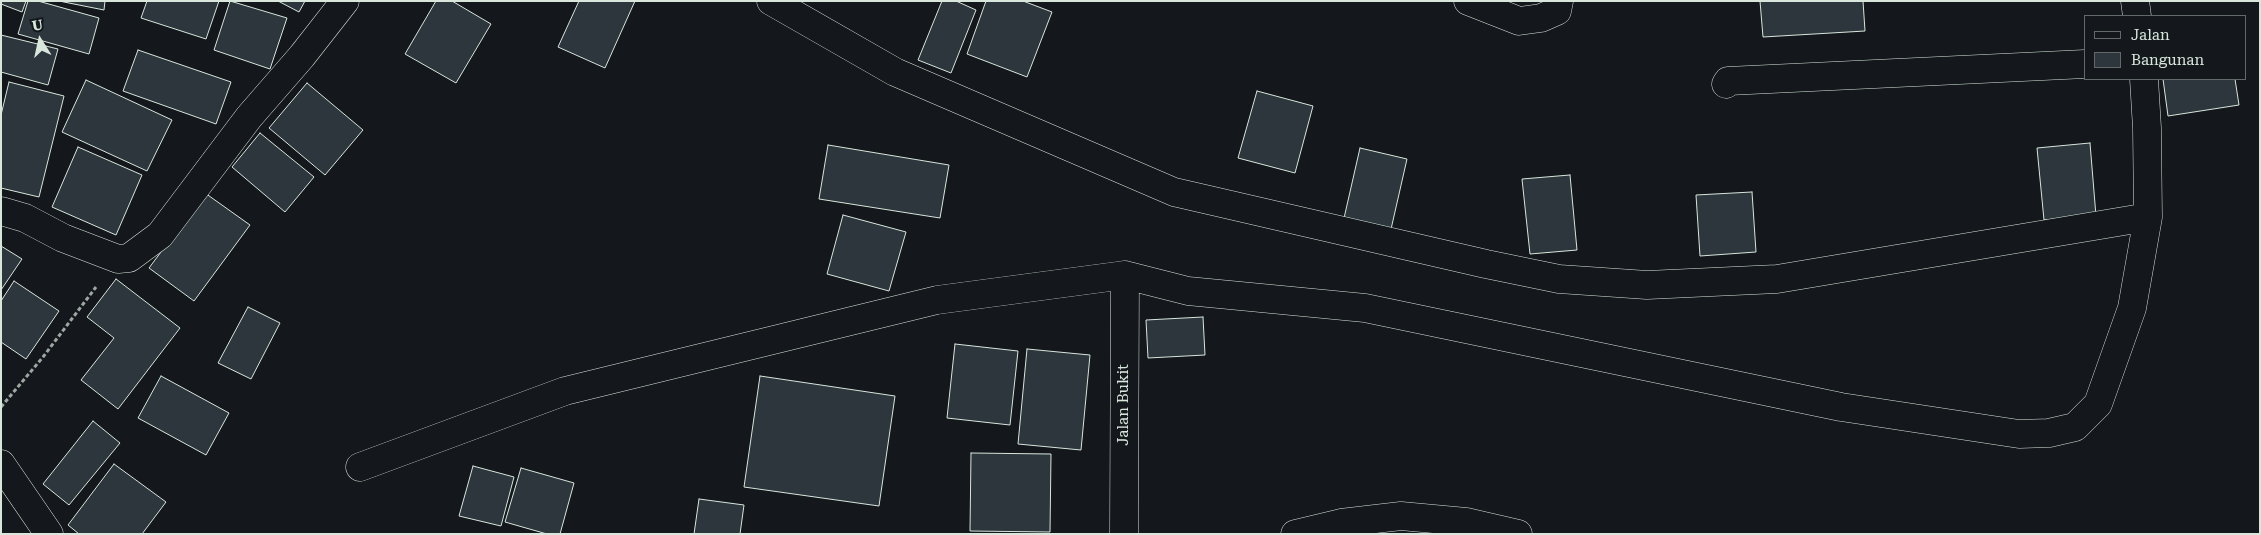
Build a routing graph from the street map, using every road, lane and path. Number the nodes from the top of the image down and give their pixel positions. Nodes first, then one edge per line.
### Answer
1 (345, 1) edge
2 (771, 1) edge
3 (1468, 1) edge
4 (1559, 1) edge
5 (2135, 1) edge
6 (2137, 15) edge
7 (2084, 64) edge
8 (2144, 80) edge
9 (1726, 84) dead end
10 (1, 210) edge
11 (2148, 217) junction
12 (118, 259) junction
13 (1125, 275) junction
14 (1, 407) edge
15 (1, 464) edge
16 (360, 467) dead end
17 (49, 534) edge
18 (1124, 534) edge
19 (1295, 534) edge
20 (1518, 534) edge

1 - 12 street
2 - 11 street
3 - 4 street
5 - 6 street
7 - 9 street
8 - 11 street
10 - 12 street
11 - 13 street
12 - 14 path
13 - 16 street
13 - 18 street, Jalan Bukit
15 - 17 street
19 - 20 street

